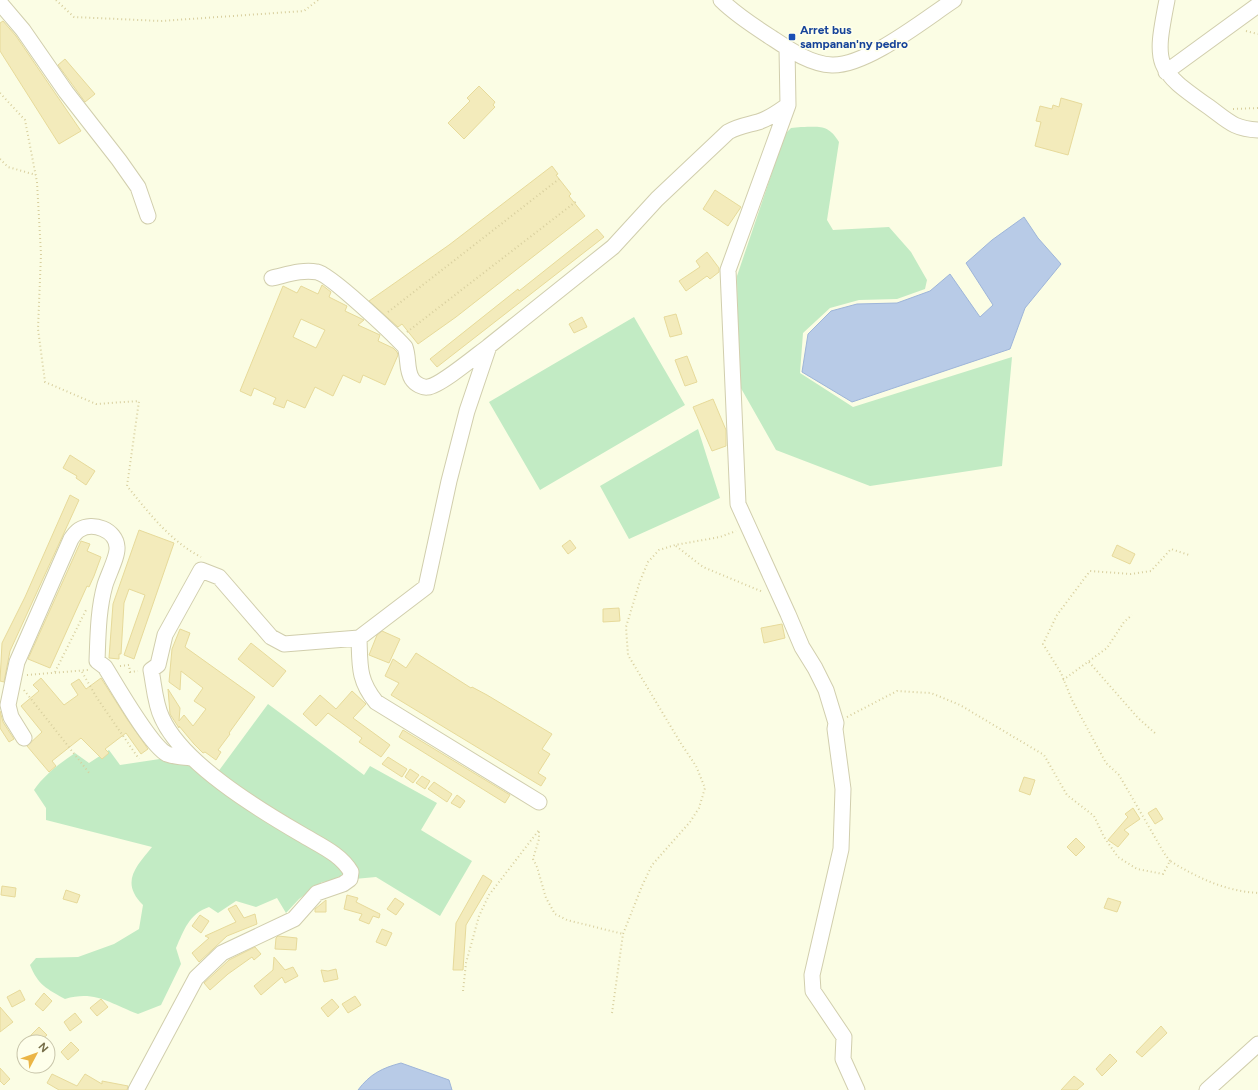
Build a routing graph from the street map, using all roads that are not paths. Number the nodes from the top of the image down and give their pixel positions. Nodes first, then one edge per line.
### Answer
1 (721, 0) edge
2 (954, 0) edge
3 (1168, 0) edge
4 (0, 3) edge
5 (1258, 5) edge
6 (787, 48) junction
7 (1166, 72) junction
8 (788, 105) junction
9 (1258, 130) edge
10 (148, 216) dead end
11 (272, 278) dead end
12 (489, 346) junction
13 (359, 638) junction
14 (24, 738) dead end
15 (192, 758) junction
16 (539, 802) dead end
17 (1258, 1044) edge
18 (136, 1090) edge
19 (857, 1090) edge
20 (1206, 1090) edge

1 - 6 street
2 - 6 street
3 - 7 street
4 - 10 street
5 - 7 street
6 - 8 street
7 - 9 street
8 - 12 street
8 - 19 street
11 - 12 street
12 - 13 street
13 - 15 street
13 - 16 street
14 - 15 street
15 - 18 street
17 - 20 street

